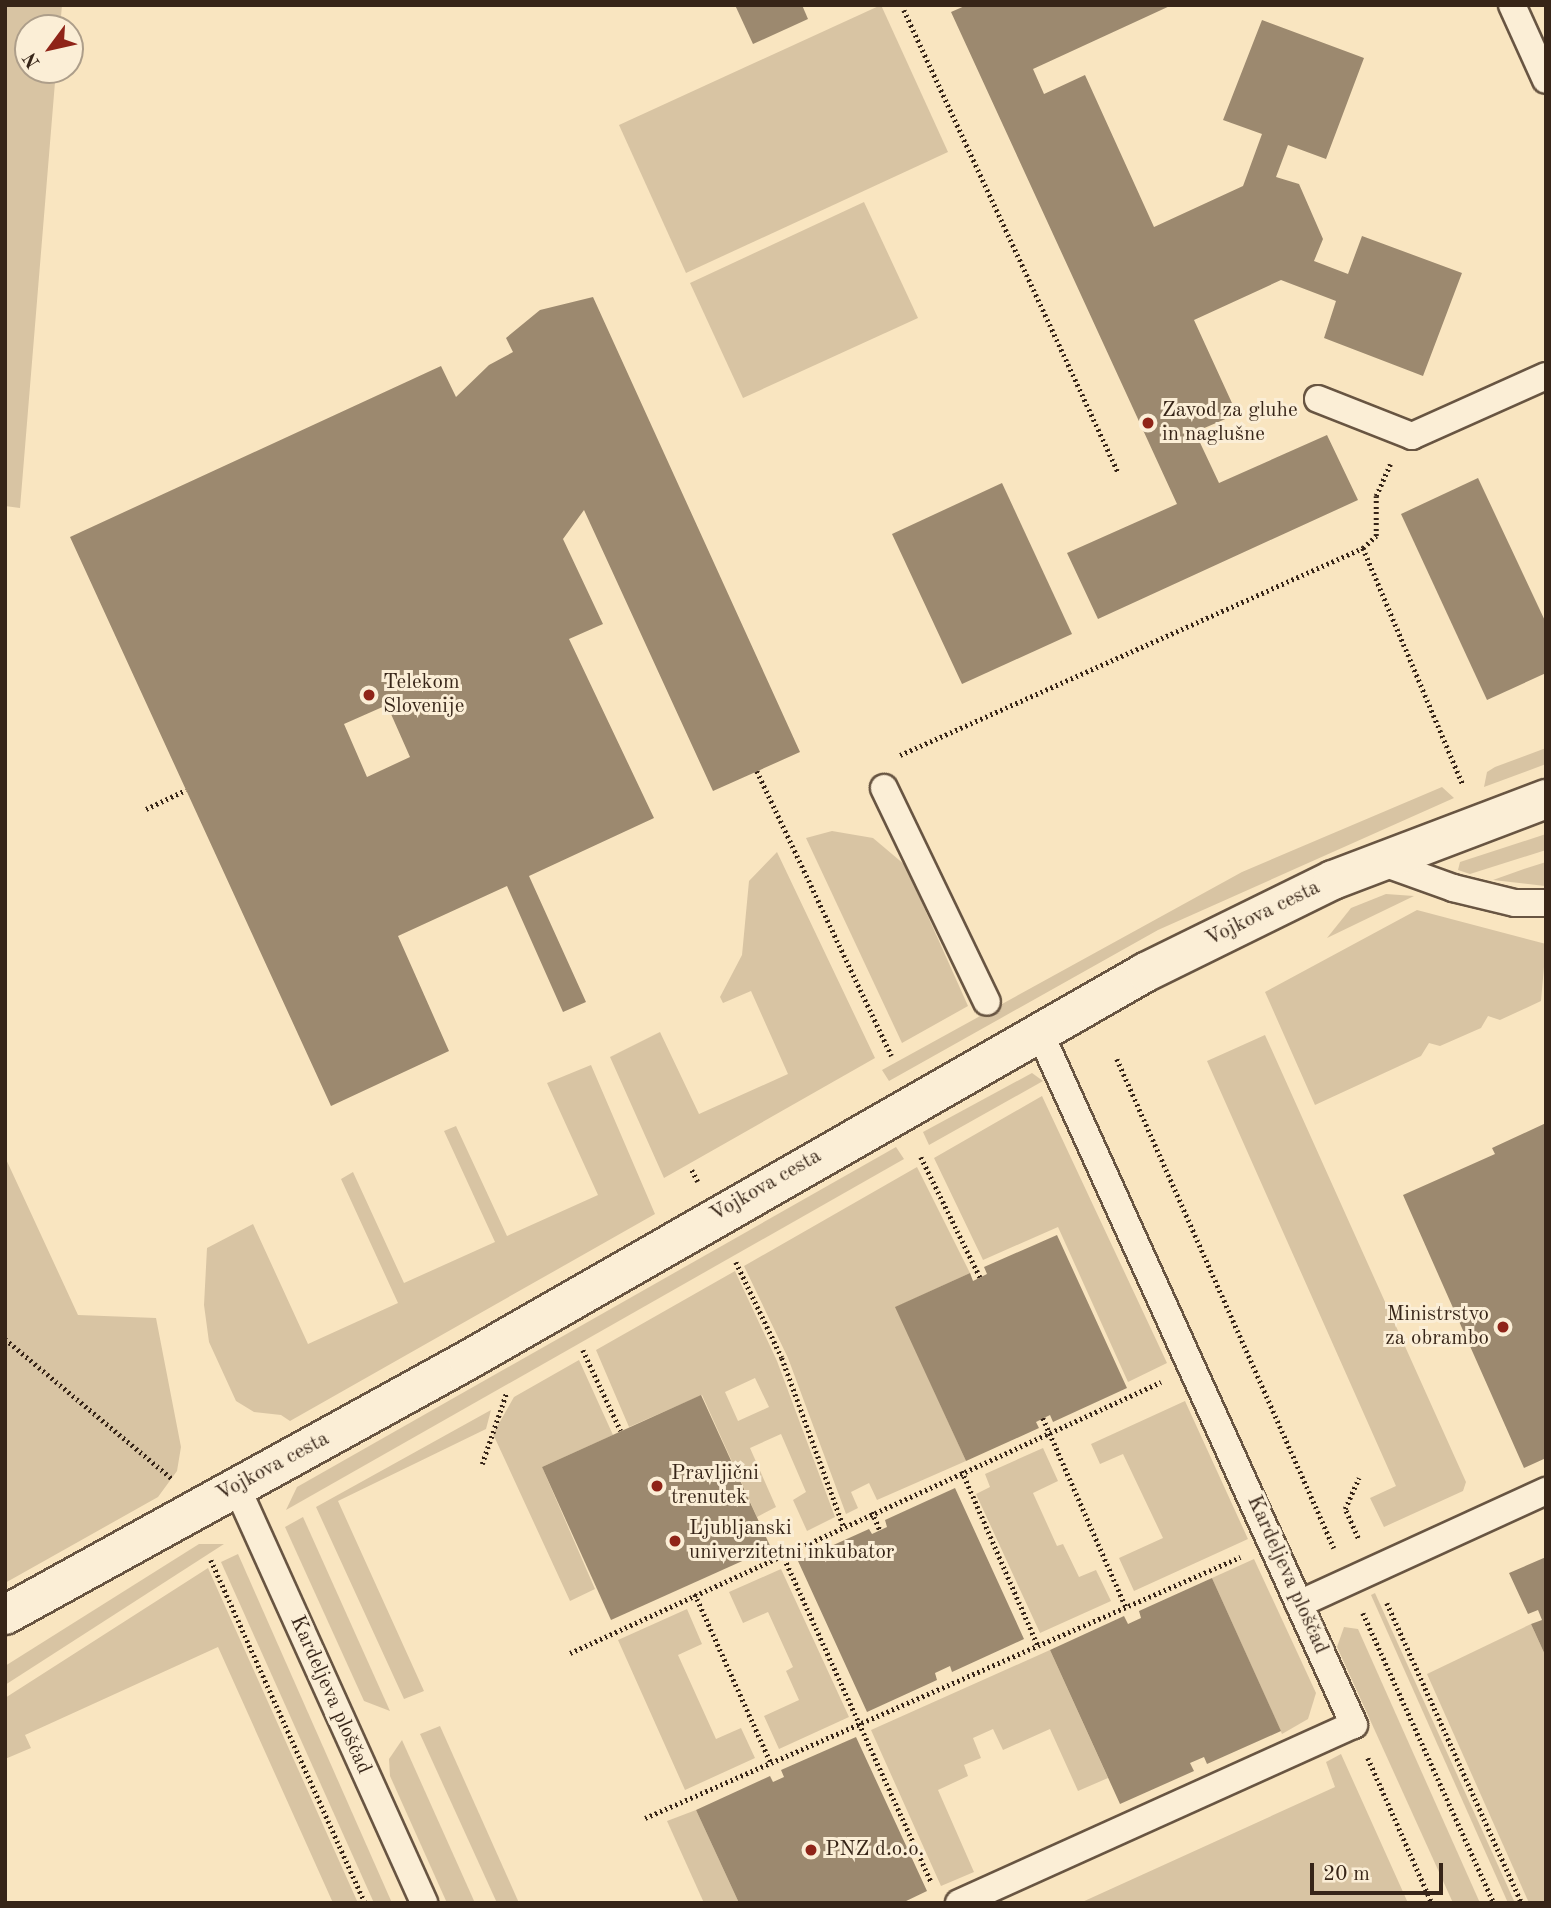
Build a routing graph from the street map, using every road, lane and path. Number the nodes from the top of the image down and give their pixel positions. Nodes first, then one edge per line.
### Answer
1 (1512, 5) edge
2 (904, 10) dead end
3 (1546, 80) edge
4 (1546, 376) edge
5 (1318, 399) dead end
6 (1412, 436) junction
7 (1119, 474) dead end
8 (1363, 548) junction
9 (894, 757) dead end
10 (757, 771) dead end
11 (884, 788) dead end
12 (186, 790) dead end
13 (1546, 799) edge
14 (146, 809) dead end
15 (1477, 821) junction
16 (1377, 861) junction
17 (1546, 903) edge
18 (986, 1002) dead end
19 (1039, 1031) junction
20 (892, 1056) dead end
21 (1116, 1059) dead end
22 (920, 1157) dead end
23 (736, 1262) dead end
24 (980, 1277) dead end
25 (5, 1339) edge
26 (583, 1350) dead end
27 (1194, 1368) junction
28 (506, 1394) dead end
29 (1043, 1418) dead end
30 (621, 1431) dead end
31 (1049, 1432) junction
32 (482, 1464) dead end
33 (962, 1471) junction
34 (1359, 1478) dead end
35 (237, 1488) junction
36 (1546, 1491) edge
37 (202, 1505) junction
38 (872, 1512) junction
39 (843, 1525) junction
40 (880, 1530) dead end
41 (1273, 1543) junction
42 (782, 1553) junction
43 (211, 1560) dead end
44 (1361, 1576) junction
45 (695, 1594) junction
46 (1299, 1604) junction
47 (1126, 1607) junction
48 (5, 1615) edge
49 (1038, 1646) junction
50 (570, 1653) dead end
51 (862, 1723) junction
52 (771, 1763) junction
53 (1371, 1765) dead end
54 (645, 1818) dead end
55 (935, 1890) dead end
56 (365, 1903) edge
57 (424, 1903) edge
58 (959, 1903) edge
59 (1432, 1903) edge
60 (1494, 1903) edge
61 (1522, 1903) edge

1 - 3 lane
2 - 7 path
4 - 6 lane
5 - 6 lane
6 - 8 path
8 - 9 path
8 - 15 path
10 - 20 path
11 - 18 lane
12 - 14 path
13 - 15 street, Vojkova cesta
15 - 16 street, Vojkova cesta
16 - 17 lane
16 - 19 street, Vojkova cesta
19 - 27 lane, Kardeljeva ploščad
19 - 35 street, Vojkova cesta
21 - 44 path
22 - 24 path
23 - 39 path
25 - 37 path
26 - 30 path
27 - 31 path
27 - 41 lane, Kardeljeva ploščad
28 - 32 path
29 - 31 path
31 - 33 path
31 - 47 path
33 - 38 path
33 - 49 path
34 - 44 path
35 - 37 street, Vojkova cesta
35 - 57 lane, Kardeljeva ploščad
36 - 44 lane
37 - 48 street, Vojkova cesta
38 - 39 path
38 - 40 path
39 - 42 path
41 - 46 lane, Kardeljeva ploščad
41 - 47 path
42 - 45 path
42 - 51 path
43 - 56 path
44 - 46 lane
44 - 60 path
44 - 61 path
45 - 50 path
45 - 52 path
46 - 58 lane, Kardeljeva ploščad
47 - 49 path
49 - 51 path
51 - 52 path
51 - 55 path
52 - 54 path
53 - 59 path

